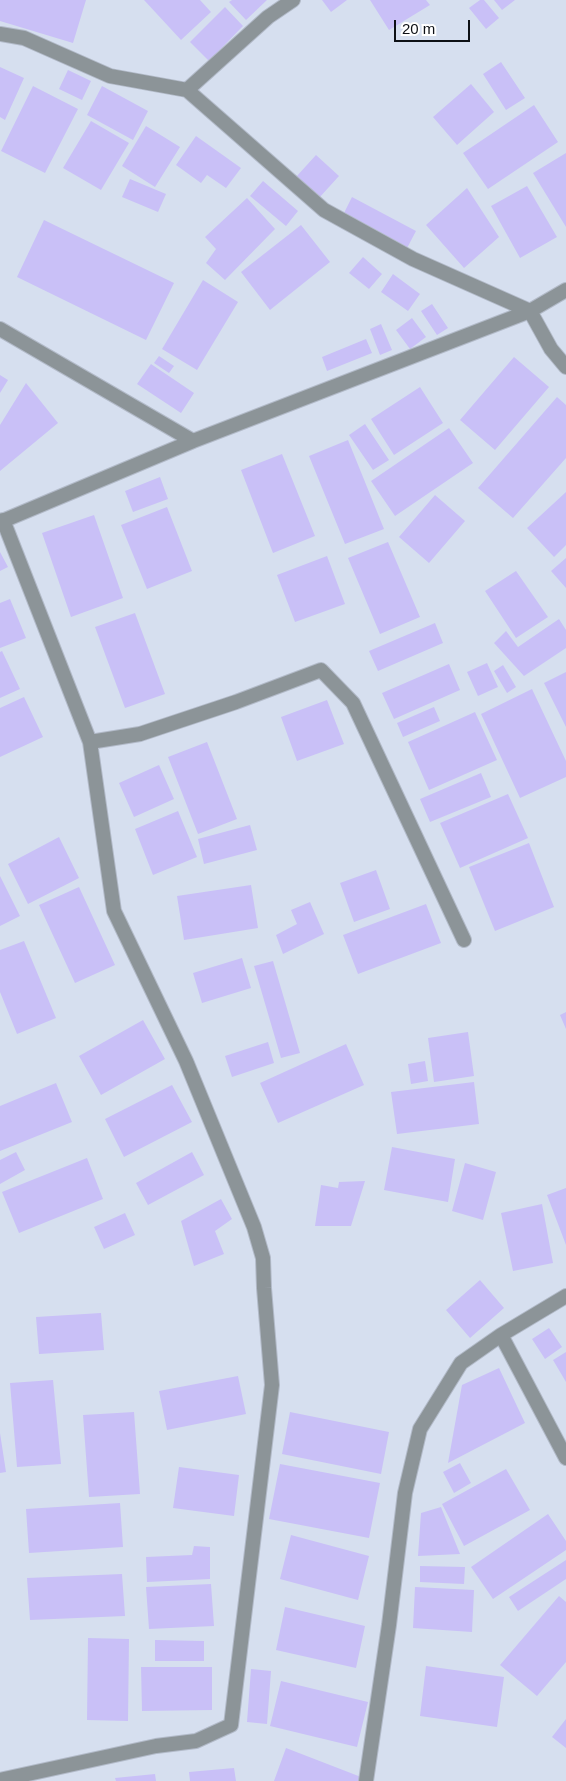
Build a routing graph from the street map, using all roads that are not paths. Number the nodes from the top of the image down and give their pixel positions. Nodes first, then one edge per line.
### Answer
1 (293, 0) edge
2 (0, 34) edge
3 (187, 90) junction
4 (566, 290) edge
5 (530, 311) junction
6 (0, 329) edge
7 (566, 367) edge
8 (193, 441) junction
9 (1, 521) edge
10 (90, 742) junction
11 (464, 940) dead end
12 (566, 1296) edge
13 (501, 1335) junction
14 (566, 1458) edge
15 (0, 1780) edge
16 (366, 1781) edge

1 - 3 street
2 - 3 street
3 - 5 street
4 - 5 street
5 - 7 street
5 - 8 street
6 - 8 street
8 - 9 street
9 - 10 street
10 - 11 street
10 - 15 street
12 - 13 street
13 - 14 street
13 - 16 street

